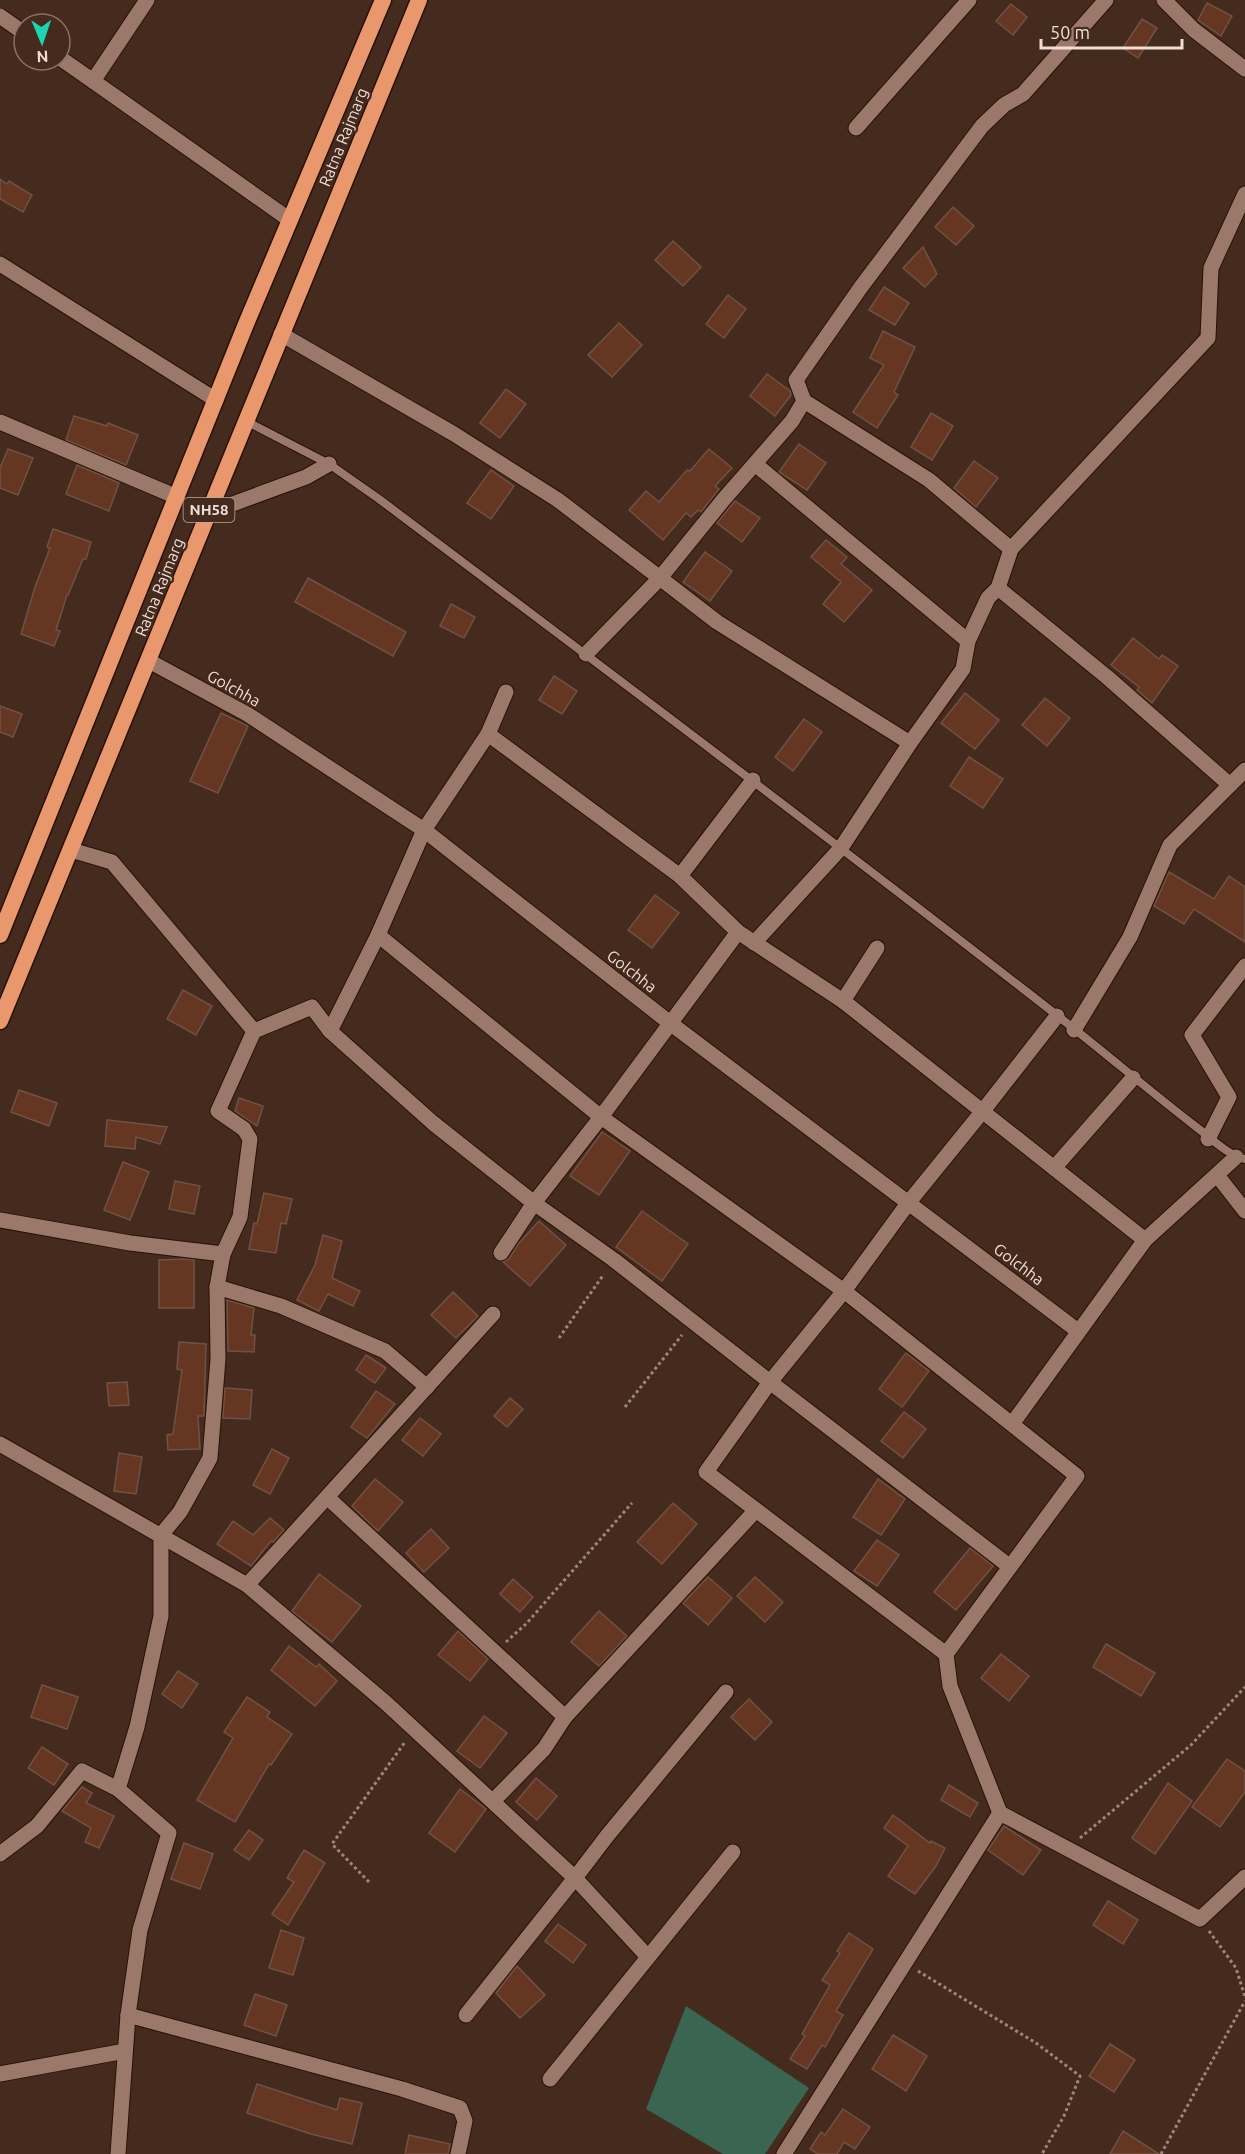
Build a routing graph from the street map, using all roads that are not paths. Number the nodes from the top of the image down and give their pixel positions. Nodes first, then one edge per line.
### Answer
1 (147, 0) edge
2 (383, 0) edge
3 (419, 0) edge
4 (969, 0) edge
5 (1106, 0) edge
6 (1164, 0) edge
7 (72, 66) edge
8 (1245, 69) edge
9 (93, 81) junction
10 (856, 128) dead end
11 (1245, 194) edge
12 (290, 220) junction
13 (0, 264) edge
14 (281, 334) junction
15 (216, 400) junction
16 (804, 400) junction
17 (245, 421) junction
18 (0, 422) edge
19 (329, 464) junction
20 (755, 464) junction
21 (177, 497) junction
22 (208, 513) junction
23 (1011, 549) junction
24 (660, 578) junction
25 (998, 588) junction
26 (968, 641) junction
27 (586, 654) junction
28 (149, 661) junction
29 (506, 692) dead end
30 (488, 734) junction
31 (910, 743) junction
32 (1245, 770) edge
33 (753, 780) junction
34 (1230, 785) junction
35 (424, 830) junction
36 (841, 848) junction
37 (71, 850) junction
38 (680, 876) junction
39 (738, 932) junction
40 (0, 935) edge
41 (378, 935) junction
42 (754, 943) junction
43 (877, 948) dead end
44 (1245, 966) edge
45 (843, 1001) junction
46 (1057, 1016) junction
47 (0, 1021) edge
48 (669, 1023) junction
49 (1074, 1030) junction
50 (254, 1031) junction
51 (330, 1031) junction
52 (1133, 1078) junction
53 (982, 1112) junction
54 (601, 1117) junction
55 (1209, 1138) junction
56 (1241, 1157) edge
57 (1054, 1168) junction
58 (1217, 1175) junction
59 (909, 1202) junction
60 (534, 1203) junction
61 (1245, 1211) edge
62 (0, 1220) edge
63 (1145, 1240) junction
64 (501, 1253) dead end
65 (223, 1254) junction
66 (218, 1287) junction
67 (844, 1291) junction
68 (494, 1314) dead end
69 (1078, 1331) junction
70 (770, 1382) junction
71 (427, 1388) junction
72 (1011, 1424) junction
73 (0, 1444) edge
74 (327, 1497) junction
75 (756, 1510) junction
76 (161, 1535) junction
77 (1009, 1566) junction
78 (247, 1585) junction
79 (946, 1654) junction
80 (726, 1692) dead end
81 (565, 1717) junction
82 (118, 1789) junction
83 (493, 1801) junction
84 (1000, 1813) junction
85 (733, 1852) dead end
86 (0, 1854) edge
87 (1245, 1877) edge
88 (575, 1878) junction
89 (648, 1957) junction
90 (128, 2015) junction
91 (465, 2015) dead end
92 (125, 2052) junction
93 (0, 2074) edge
94 (550, 2079) dead end
95 (118, 2154) edge
96 (458, 2154) edge
97 (784, 2154) edge

1 - 9 street
2 - 12 highway, Ratna Rajmarg / NH58
3 - 14 highway, Ratna Rajmarg / NH58
4 - 10 street
5 - 16 street
6 - 8 street
7 - 9 street
9 - 12 street
11 - 23 street
12 - 15 highway, Ratna Rajmarg / NH58
13 - 15 street
14 - 17 highway, Ratna Rajmarg / NH58
14 - 24 street
15 - 21 highway, Ratna Rajmarg / NH58
16 - 20 street
16 - 23 street
17 - 19 lane
17 - 22 highway, Ratna Rajmarg / NH58
18 - 21 street
19 - 22 street
19 - 27 lane
20 - 24 street
20 - 26 street
21 - 40 highway, Ratna Rajmarg / NH58
22 - 28 highway, Ratna Rajmarg / NH58
23 - 25 street
24 - 27 street
24 - 31 street
25 - 26 street
25 - 34 street
26 - 31 street
27 - 33 lane
28 - 35 street, Golchha
28 - 37 highway, Ratna Rajmarg / NH58
29 - 30 street
30 - 35 street
30 - 38 street
31 - 36 street
32 - 34 street
33 - 36 lane
33 - 38 street
34 - 49 street
35 - 41 street
35 - 48 street, Golchha
36 - 42 street
36 - 46 lane
37 - 47 highway, Ratna Rajmarg / NH58
37 - 50 street
38 - 39 street
39 - 42 street
39 - 48 street
41 - 51 street
41 - 54 street
42 - 45 street
43 - 45 street
44 - 55 street
45 - 53 street
46 - 49 lane
46 - 53 street
48 - 54 street
48 - 59 street, Golchha
49 - 52 lane
50 - 51 street
50 - 65 street
51 - 60 street
52 - 55 lane
52 - 57 street
53 - 57 street
53 - 59 street
54 - 60 street
54 - 67 street
55 - 56 lane
56 - 58 street
57 - 63 street
58 - 61 street
58 - 63 street
59 - 67 street
59 - 69 street, Golchha
60 - 64 street
60 - 70 street
62 - 65 street
63 - 69 street
65 - 66 street
66 - 71 street
66 - 76 street
67 - 70 street
67 - 72 street
68 - 71 street
69 - 72 street
70 - 75 street
70 - 77 street
71 - 74 street
72 - 77 street
73 - 76 street
74 - 78 street
74 - 81 street
75 - 79 street
75 - 81 street
76 - 78 street
76 - 82 street
77 - 79 street
78 - 83 street
79 - 84 street
80 - 88 street
81 - 83 street
82 - 86 street
82 - 90 street
83 - 88 street
84 - 87 street
84 - 97 street
85 - 89 street
88 - 89 street
88 - 91 street
89 - 94 street
90 - 92 street
90 - 96 street
92 - 93 street
92 - 95 street

